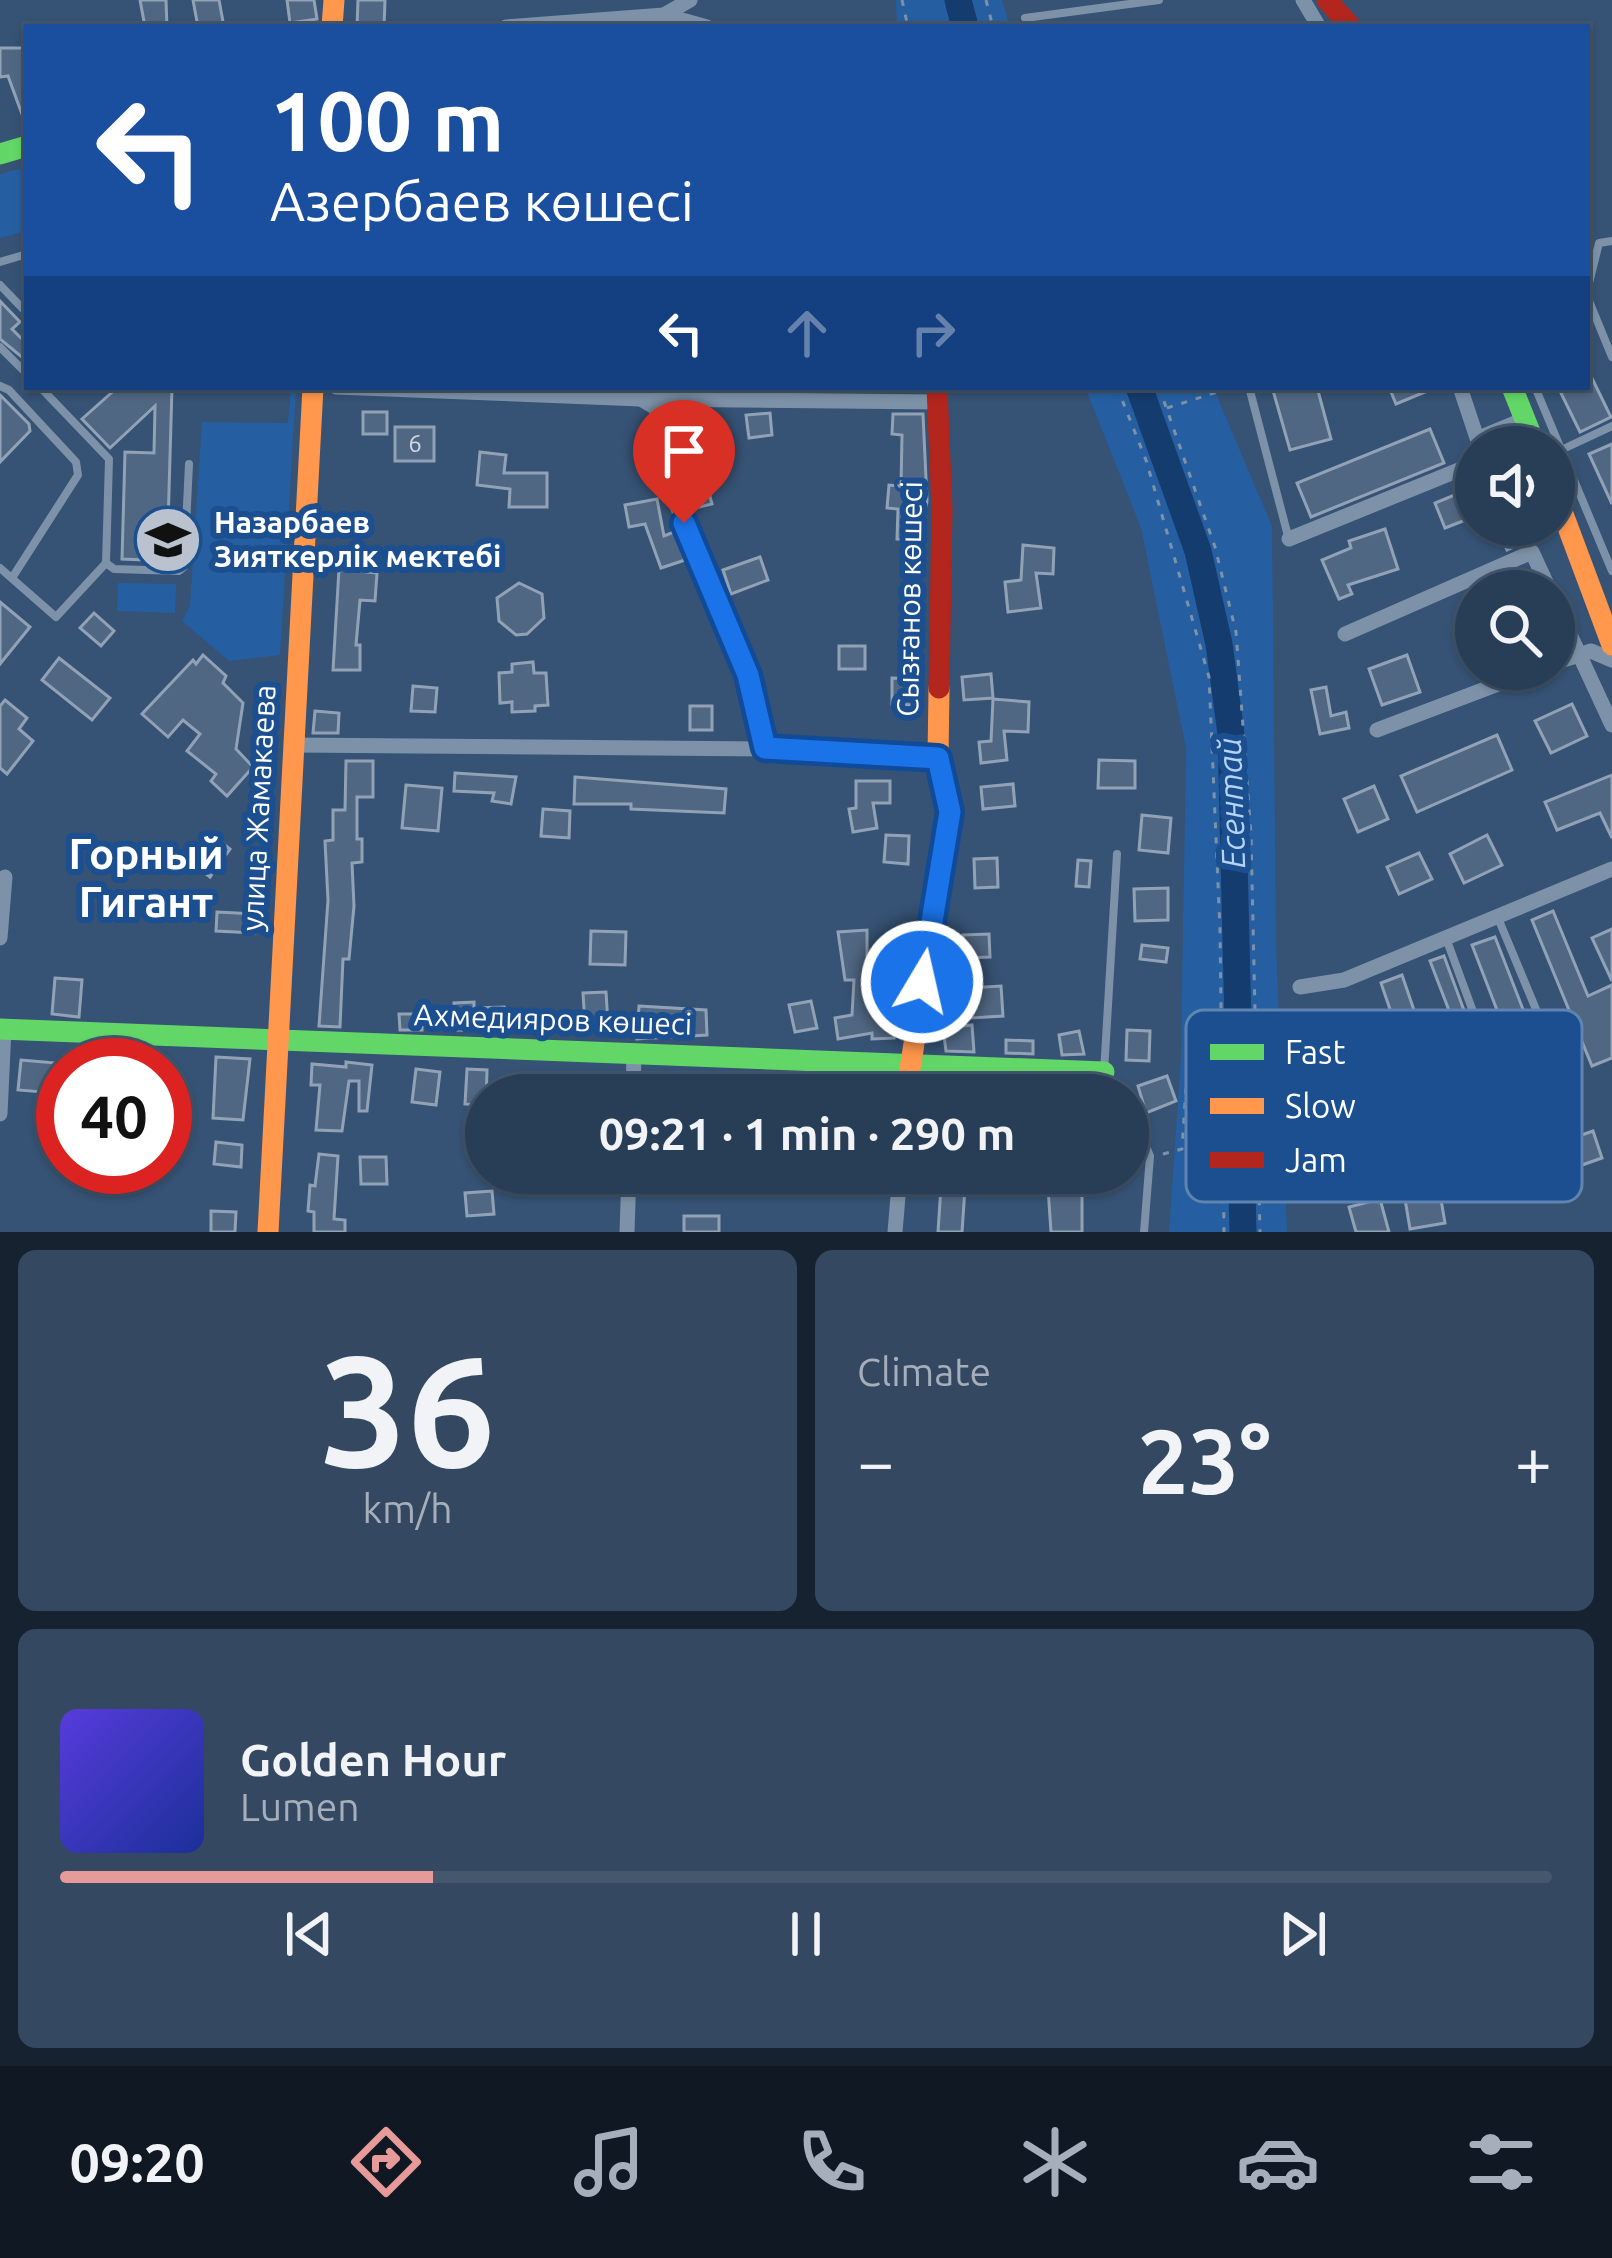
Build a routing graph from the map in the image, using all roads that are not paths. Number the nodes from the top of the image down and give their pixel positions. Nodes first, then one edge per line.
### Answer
1 (690, 0) edge
2 (1159, 0) edge
3 (1328, 0) edge
4 (662, 8) edge
5 (1025, 18) dead end
6 (535, 24) edge
7 (700, 24) edge
8 (1348, 24) edge
9 (1608, 240) edge
10 (1590, 280) edge
11 (0, 285) edge
12 (1590, 301) edge
13 (24, 311) edge
14 (0, 347) edge
15 (1612, 357) edge
16 (24, 371) edge
17 (0, 386) edge
18 (43, 390) edge
19 (313, 390) edge
20 (487, 390) edge
21 (1250, 390) edge
22 (1461, 390) edge
23 (1513, 390) edge
24 (1536, 390) edge
25 (638, 393) edge
26 (938, 395) edge
27 (1525, 419) junction
28 (1473, 426) edge
29 (1511, 426) edge
30 (1528, 426) edge
31 (1551, 426) edge
32 (1612, 426) edge
33 (1575, 443) edge
34 (189, 464) dead end
35 (1455, 471) edge
36 (1575, 483) edge
37 (1575, 534) edge
38 (1289, 538) joint
39 (106, 563) junction
40 (0, 568) edge
41 (1491, 570) edge
42 (1540, 570) edge
43 (1612, 571) edge
44 (12, 578) junction
45 (1455, 586) edge
46 (1345, 634) dead end
47 (1575, 645) edge
48 (1612, 645) edge
49 (1579, 653) junction
50 (1575, 655) edge
51 (1612, 661) edge
52 (1483, 690) edge
53 (1612, 725) edge
54 (1377, 730) dead end
55 (292, 745) junction
56 (765, 748) junction
57 (938, 758) junction
58 (1117, 854) dead end
59 (1612, 868) edge
60 (5, 877) dead end
61 (1497, 916) junction
62 (0, 938) edge
63 (1446, 938) junction
64 (1300, 987) dead end
65 (1472, 1010) edge
66 (1536, 1010) edge
67 (2, 1029) edge
68 (278, 1039) junction
69 (634, 1053) junction
70 (908, 1067) junction
71 (1103, 1072) joint
72 (634, 1074) edge
73 (908, 1074) edge
74 (0, 1114) edge
75 (628, 1194) edge
76 (898, 1194) edge
77 (1147, 1194) edge
78 (268, 1232) edge
79 (627, 1232) edge
80 (895, 1232) edge
81 (1144, 1232) edge

1 - 4 street
2 - 5 lane
3 - 8 street
4 - 6 street
4 - 7 street
9 - 10 lane
11 - 13 lane
12 - 15 lane
14 - 16 lane
17 - 44 lane
18 - 39 lane
19 - 55 street, улица Жамакаева
20 - 25 street
21 - 38 lane
22 - 28 street
23 - 27 street
24 - 31 lane
25 - 26 street
25 - 56 street
26 - 57 street, Сызғанов көшесі
27 - 29 street
27 - 30 street
32 - 33 lane
34 - 39 lane
35 - 38 street
36 - 43 lane
37 - 48 street
39 - 44 lane
40 - 44 lane
41 - 42 street
45 - 46 street
47 - 49 street
49 - 50 street
49 - 51 street
49 - 53 street
52 - 54 street
55 - 56 street
55 - 68 street, улица Жамакаева
56 - 57 street
57 - 70 street, Сызғанов көшесі
58 - 71 lane
59 - 61 street
60 - 62 street
61 - 63 street
61 - 66 lane
63 - 64 street
63 - 65 lane
67 - 68 street, Ахмедияров көшесі
67 - 74 street
68 - 69 street, Ахмедияров көшесі
68 - 78 street, улица Жамакаева
69 - 70 street, Ахмедияров көшесі
69 - 72 street
70 - 71 street, Ахмедияров көшесі
70 - 73 street, Сызғанов көшесі
75 - 79 street
76 - 80 street
77 - 81 lane

